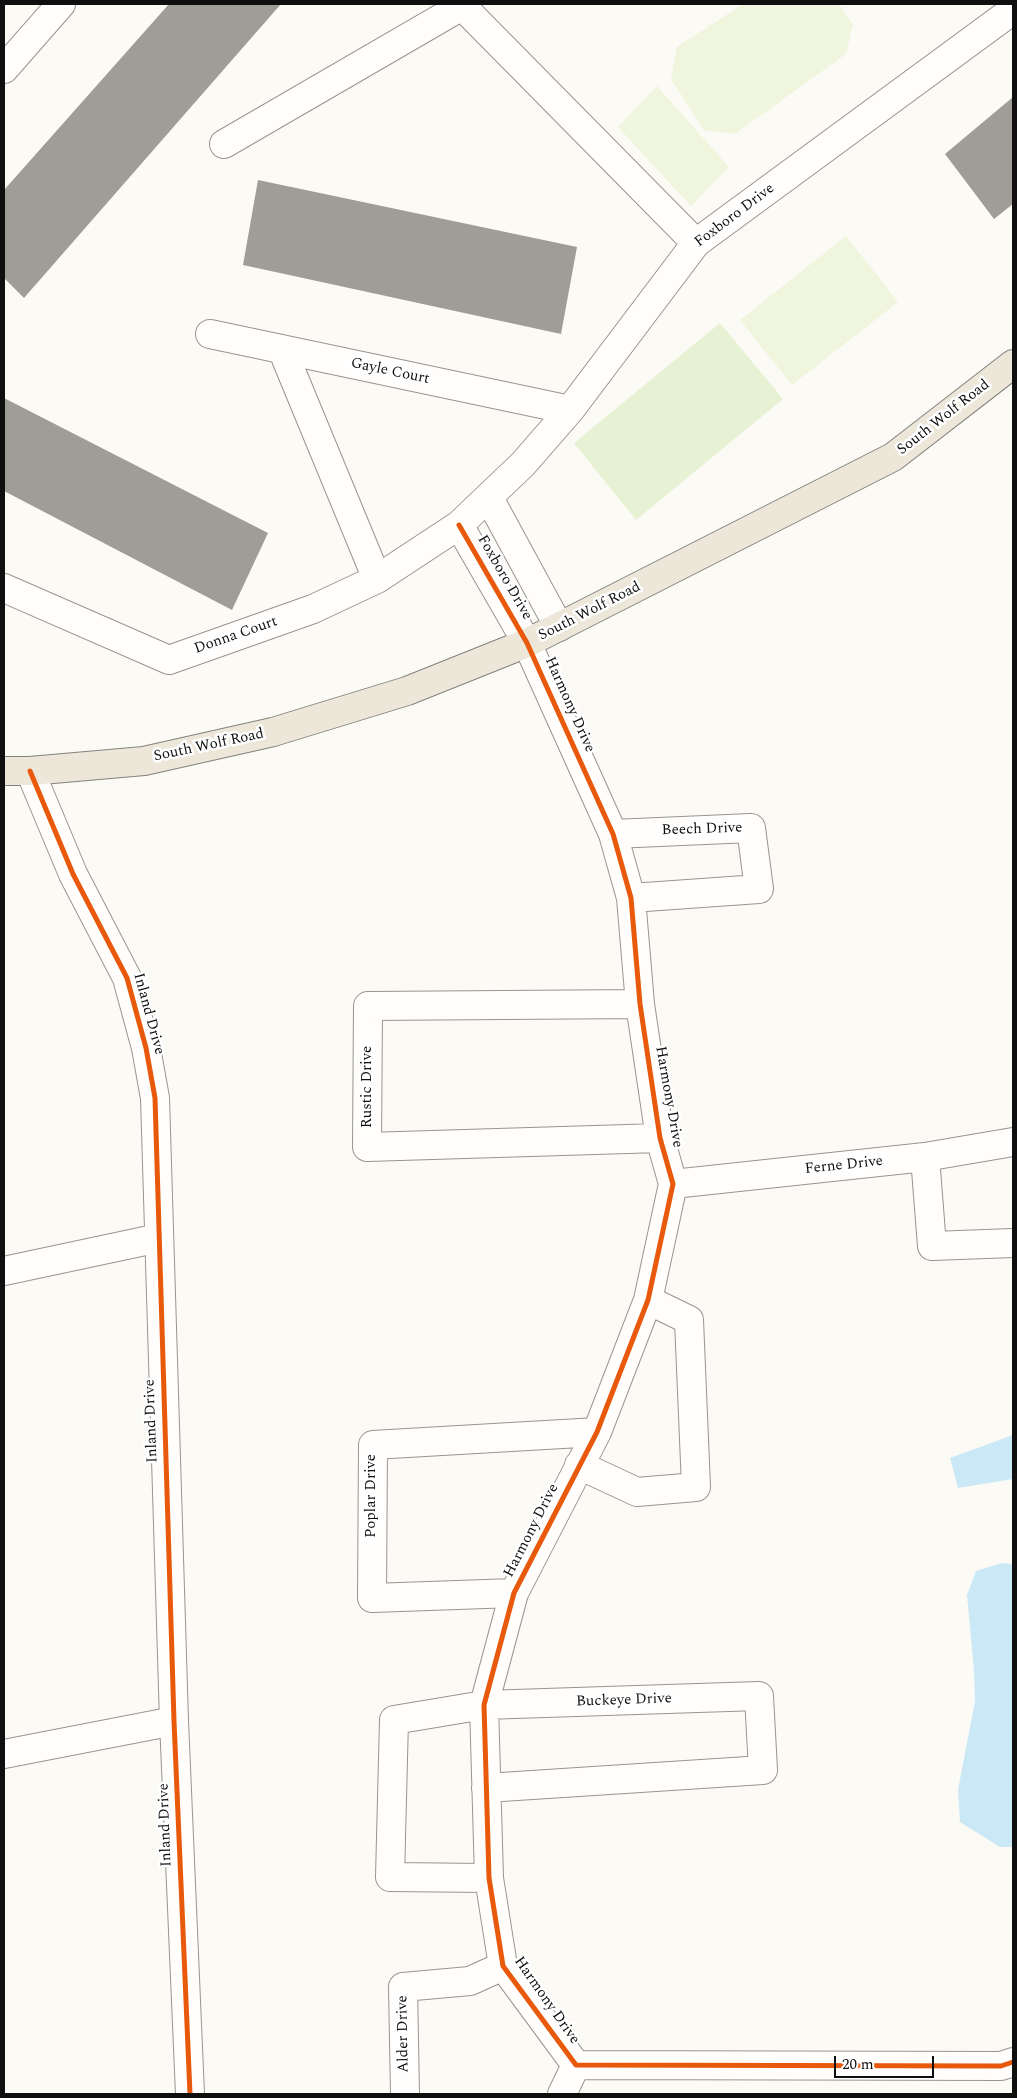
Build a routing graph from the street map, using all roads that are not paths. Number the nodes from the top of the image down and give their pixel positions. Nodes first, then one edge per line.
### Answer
1 (61, 4) edge
2 (461, 5) edge
3 (1013, 10) edge
4 (4, 69) edge
5 (224, 144) dead end
6 (696, 243) junction
7 (210, 334) dead end
8 (282, 349) junction
9 (1013, 364) edge
10 (570, 410) junction
11 (489, 498) junction
12 (459, 525) junction
13 (377, 579) junction
14 (4, 588) edge
15 (559, 627) junction
16 (527, 644) junction
17 (17, 771) edge
18 (613, 834) junction
19 (630, 898) junction
20 (640, 1004) junction
21 (660, 1138) junction
22 (1013, 1142) edge
23 (925, 1157) junction
24 (673, 1184) junction
25 (159, 1238) junction
26 (1013, 1243) edge
27 (4, 1270) edge
28 (648, 1300) junction
29 (597, 1432) junction
30 (580, 1465) junction
31 (514, 1593) junction
32 (484, 1705) junction
33 (174, 1721) junction
34 (4, 1754) edge
35 (486, 1788) junction
36 (489, 1878) junction
37 (503, 1966) junction
38 (1013, 2062) edge
39 (576, 2065) junction
40 (190, 2094) edge
41 (405, 2094) edge
42 (562, 2094) edge

1 - 4 street
2 - 5 street
2 - 6 street
3 - 6 street, Foxboro Drive
6 - 10 street, Foxboro Drive
7 - 8 street, Gayle Court
8 - 10 street, Gayle Court
8 - 13 street
9 - 15 main road, South Wolf Road
10 - 11 street, Foxboro Drive
11 - 12 street, Foxboro Drive
11 - 15 street, Foxboro Drive
12 - 13 street, Donna Court
12 - 16 street, Foxboro Drive
13 - 14 street, Donna Court
15 - 16 main road, South Wolf Road
16 - 17 main road, South Wolf Road
16 - 18 street, Harmony Drive
17 - 25 street, Inland Drive
18 - 19 street, Harmony Drive
18 - 19 street, Beech Drive
19 - 20 street, Harmony Drive
20 - 21 street, Harmony Drive
20 - 21 street, Rustic Drive
21 - 24 street, Harmony Drive
22 - 23 street, Ferne Drive
23 - 24 street, Ferne Drive
23 - 26 street
24 - 28 street, Harmony Drive
25 - 27 street
25 - 33 street, Inland Drive
28 - 29 street, Harmony Drive
28 - 30 street
29 - 30 street, Harmony Drive
29 - 31 street, Poplar Drive
30 - 31 street, Harmony Drive
31 - 32 street, Harmony Drive
32 - 35 street, Harmony Drive
32 - 35 street, Buckeye Drive
32 - 36 street, Buckeye Drive
33 - 34 street
33 - 40 street, Inland Drive
35 - 36 street, Harmony Drive
36 - 37 street, Harmony Drive
37 - 39 street, Harmony Drive
37 - 41 street, Alder Drive
38 - 39 street, Harmony Drive
39 - 42 street

